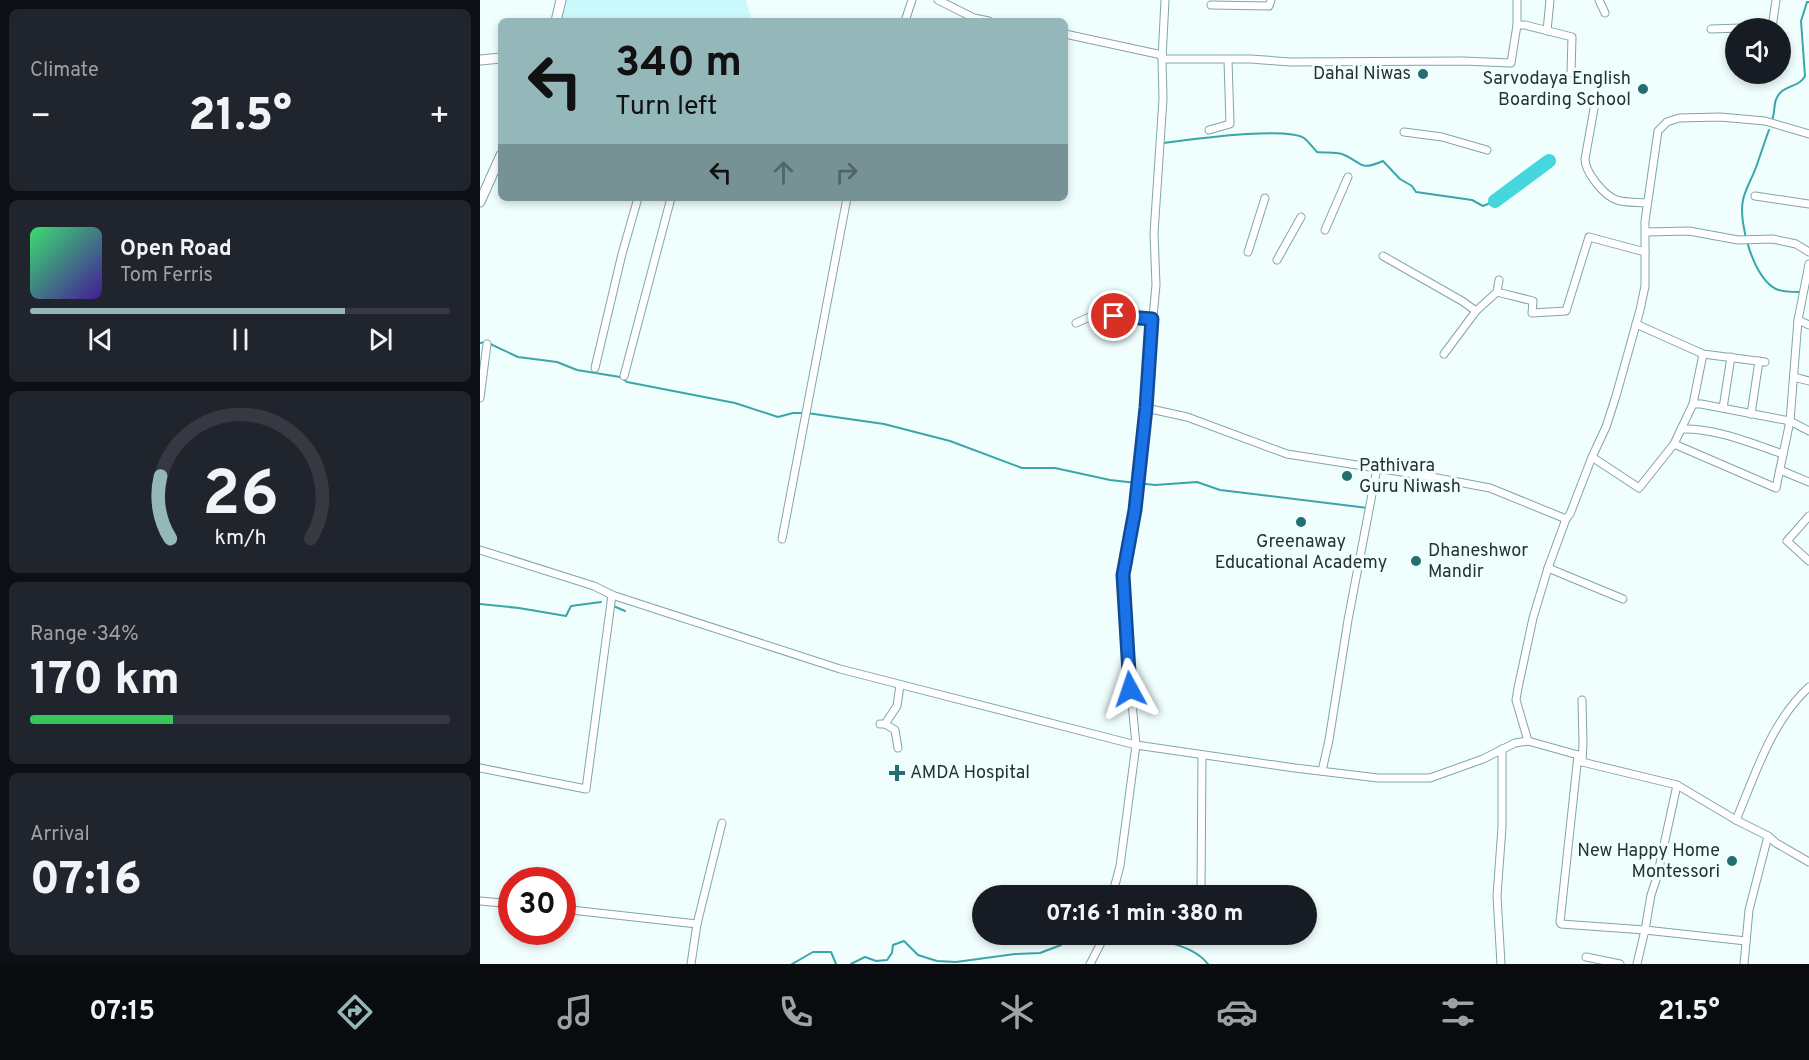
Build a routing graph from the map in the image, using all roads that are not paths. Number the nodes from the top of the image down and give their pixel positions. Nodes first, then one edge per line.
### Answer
1 (561, 0) edge
2 (912, 0) edge
3 (938, 0) edge
4 (1165, 0) edge
5 (1271, 0) edge
6 (1517, 0) edge
7 (1550, 0) edge
8 (1599, 0) edge
9 (1776, 0) edge
10 (1211, 6) dead end
11 (1605, 13) dead end
12 (557, 18) edge
13 (906, 18) edge
14 (974, 18) edge
15 (1773, 18) edge
16 (1517, 25) junction
17 (1711, 29) dead end
18 (1725, 29) edge
19 (1547, 31) junction
20 (1068, 35) edge
21 (1162, 57) junction
22 (498, 58) edge
23 (480, 60) edge
24 (1228, 60) junction
25 (1571, 73) dead end
26 (1594, 109) dead end
27 (1209, 130) dead end
28 (1404, 132) dead end
29 (1809, 134) edge
30 (1487, 150) dead end
31 (498, 162) edge
32 (1348, 177) dead end
33 (1755, 196) dead end
34 (1265, 198) dead end
35 (637, 201) edge
36 (670, 201) edge
37 (847, 201) edge
38 (480, 202) edge
39 (1647, 203) junction
40 (1809, 204) edge
41 (1301, 217) dead end
42 (1325, 230) dead end
43 (1646, 232) junction
44 (1248, 252) dead end
45 (1645, 252) junction
46 (1809, 252) edge
47 (1383, 256) dead end
48 (1277, 260) dead end
49 (1809, 264) edge
50 (1499, 280) dead end
51 (1497, 292) junction
52 (1476, 311) junction
53 (1152, 319) junction
54 (1798, 320) junction
55 (1076, 323) dead end
56 (1636, 324) junction
57 (1809, 325) edge
58 (487, 344) dead end
59 (1444, 354) dead end
60 (1703, 354) junction
61 (1731, 357) junction
62 (595, 368) dead end
63 (624, 376) dead end
64 (1794, 377) junction
65 (1809, 381) edge
66 (480, 398) edge
67 (1693, 404) junction
68 (1146, 408) junction
69 (1723, 408) junction
70 (1751, 414) junction
71 (1790, 422) junction
72 (1681, 429) junction
73 (1809, 431) edge
74 (1674, 444) junction
75 (1783, 454) junction
76 (1592, 457) junction
77 (1377, 468) junction
78 (1780, 470) junction
79 (1809, 482) edge
80 (1809, 516) edge
81 (1566, 519) junction
82 (782, 539) dead end
83 (480, 549) edge
84 (1809, 561) edge
85 (1548, 568) junction
86 (612, 595) junction
87 (1623, 599) dead end
88 (900, 685) junction
89 (1808, 690) edge
90 (1582, 700) dead end
91 (1528, 741) junction
92 (1136, 745) junction
93 (898, 748) dead end
94 (1502, 749) junction
95 (1202, 755) junction
96 (1580, 759) junction
97 (480, 768) edge
98 (1322, 771) junction
99 (1677, 785) junction
100 (1736, 820) junction
101 (722, 823) dead end
102 (1768, 836) junction
103 (1809, 862) edge
104 (1115, 885) edge
105 (1200, 885) edge
106 (480, 901) edge
107 (498, 903) edge
108 (576, 911) edge
109 (697, 924) junction
110 (1645, 930) junction
111 (1746, 941) junction
112 (1100, 945) edge
113 (1586, 957) dead end
114 (691, 964) edge
115 (1090, 964) edge
116 (1501, 964) edge
117 (1620, 964) edge
118 (1637, 964) edge
119 (1744, 964) edge

1 - 12 street
2 - 13 street
3 - 14 street
4 - 21 street
5 - 10 street
6 - 16 street
7 - 19 street
8 - 11 street
9 - 15 street
16 - 19 street
16 - 24 street
17 - 18 street
19 - 25 street
20 - 21 street
21 - 24 street
21 - 53 street
22 - 23 street
24 - 27 street
26 - 39 street
28 - 30 street
29 - 39 street
31 - 38 street
32 - 42 street
33 - 40 street
34 - 44 street
35 - 62 street
36 - 63 street
37 - 82 street
39 - 43 street
41 - 48 street
43 - 45 street
43 - 46 street
45 - 51 street
45 - 56 street
47 - 52 street
49 - 54 street
50 - 51 street
51 - 52 street
52 - 59 street
53 - 55 street
53 - 68 street
54 - 57 street
54 - 64 street
56 - 60 street
56 - 76 street
58 - 66 street
60 - 61 street
60 - 67 street
61 - 69 street
61 - 70 street
64 - 65 street
64 - 71 street
67 - 69 street
67 - 72 street
68 - 77 street
68 - 92 street
69 - 70 street
70 - 71 street
71 - 73 street
71 - 75 street
72 - 74 street
72 - 75 street
74 - 76 street
74 - 78 street
75 - 78 street
76 - 81 street
77 - 81 street
77 - 98 street
78 - 79 street
80 - 84 street
81 - 85 street
83 - 86 street
85 - 87 street
85 - 91 street
86 - 88 street
86 - 97 street
88 - 92 street
88 - 93 street
89 - 100 street
90 - 96 street
91 - 94 street
91 - 96 street
92 - 95 street
92 - 104 street
94 - 98 street
94 - 116 street
95 - 98 street
95 - 105 street
96 - 99 street
96 - 110 street
99 - 100 street
99 - 110 street
100 - 102 street
101 - 109 street
102 - 103 street
102 - 111 street
106 - 107 street
108 - 109 street
109 - 114 street
110 - 111 street
110 - 118 street
111 - 119 street
112 - 115 street
113 - 117 street

